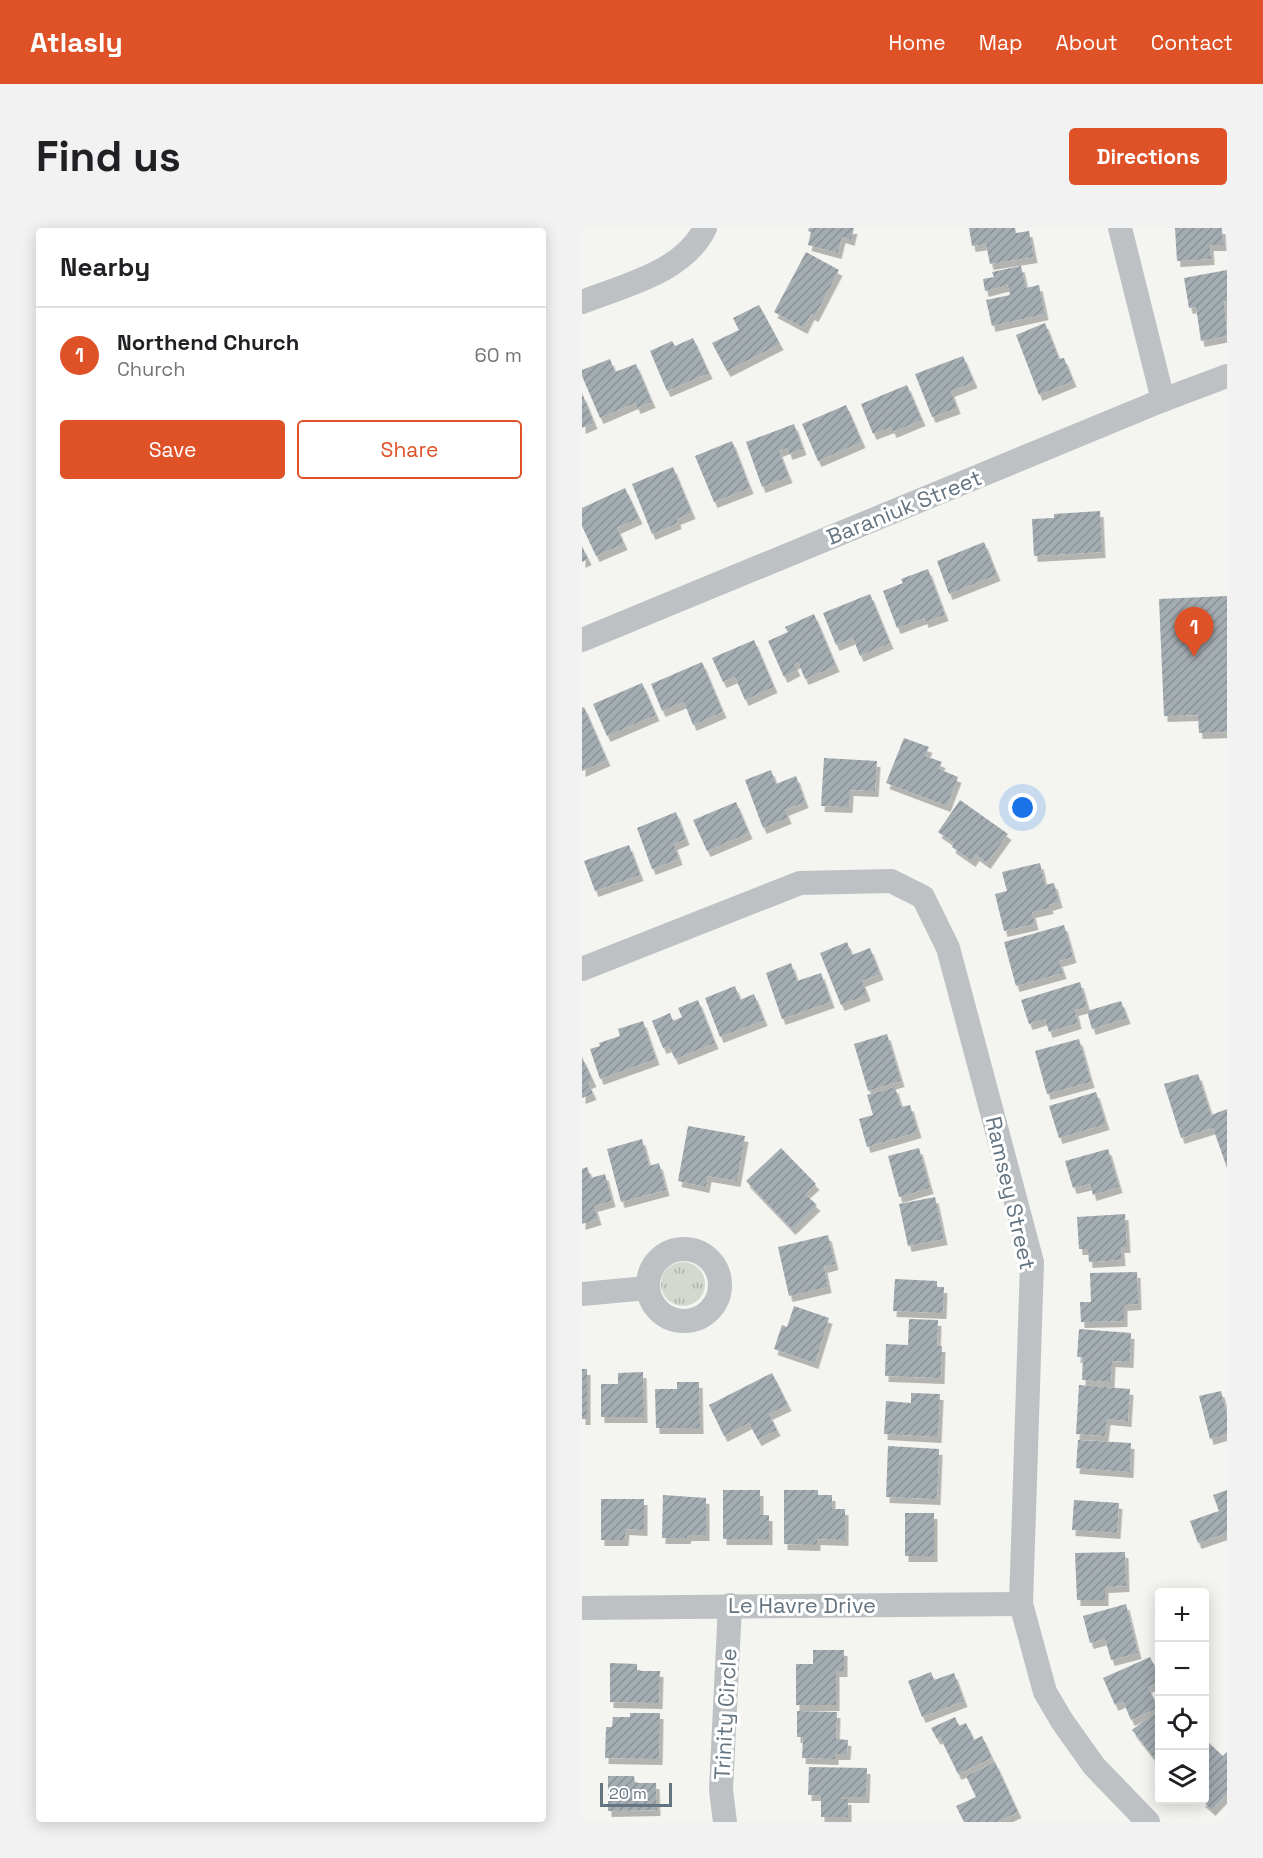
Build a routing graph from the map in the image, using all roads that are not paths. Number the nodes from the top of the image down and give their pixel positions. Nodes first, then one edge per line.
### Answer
1 (705, 228) edge
2 (1120, 228) edge
3 (582, 302) edge
4 (1227, 376) edge
5 (1163, 400) junction
6 (582, 640) edge
7 (582, 969) edge
8 (647, 1288) dead end
9 (582, 1294) edge
10 (1021, 1604) junction
11 (730, 1605) junction
12 (582, 1608) edge
13 (725, 1822) edge
14 (1148, 1822) edge

1 - 3 street
2 - 5 street
4 - 5 street, Baraniuk Street
5 - 6 street, Baraniuk Street
7 - 10 street, Ramsey Street
8 - 9 street
10 - 11 street, Le Havre Drive
10 - 14 street, Ramsey Street
11 - 12 street, Le Havre Drive
11 - 13 street, Trinity Circle

